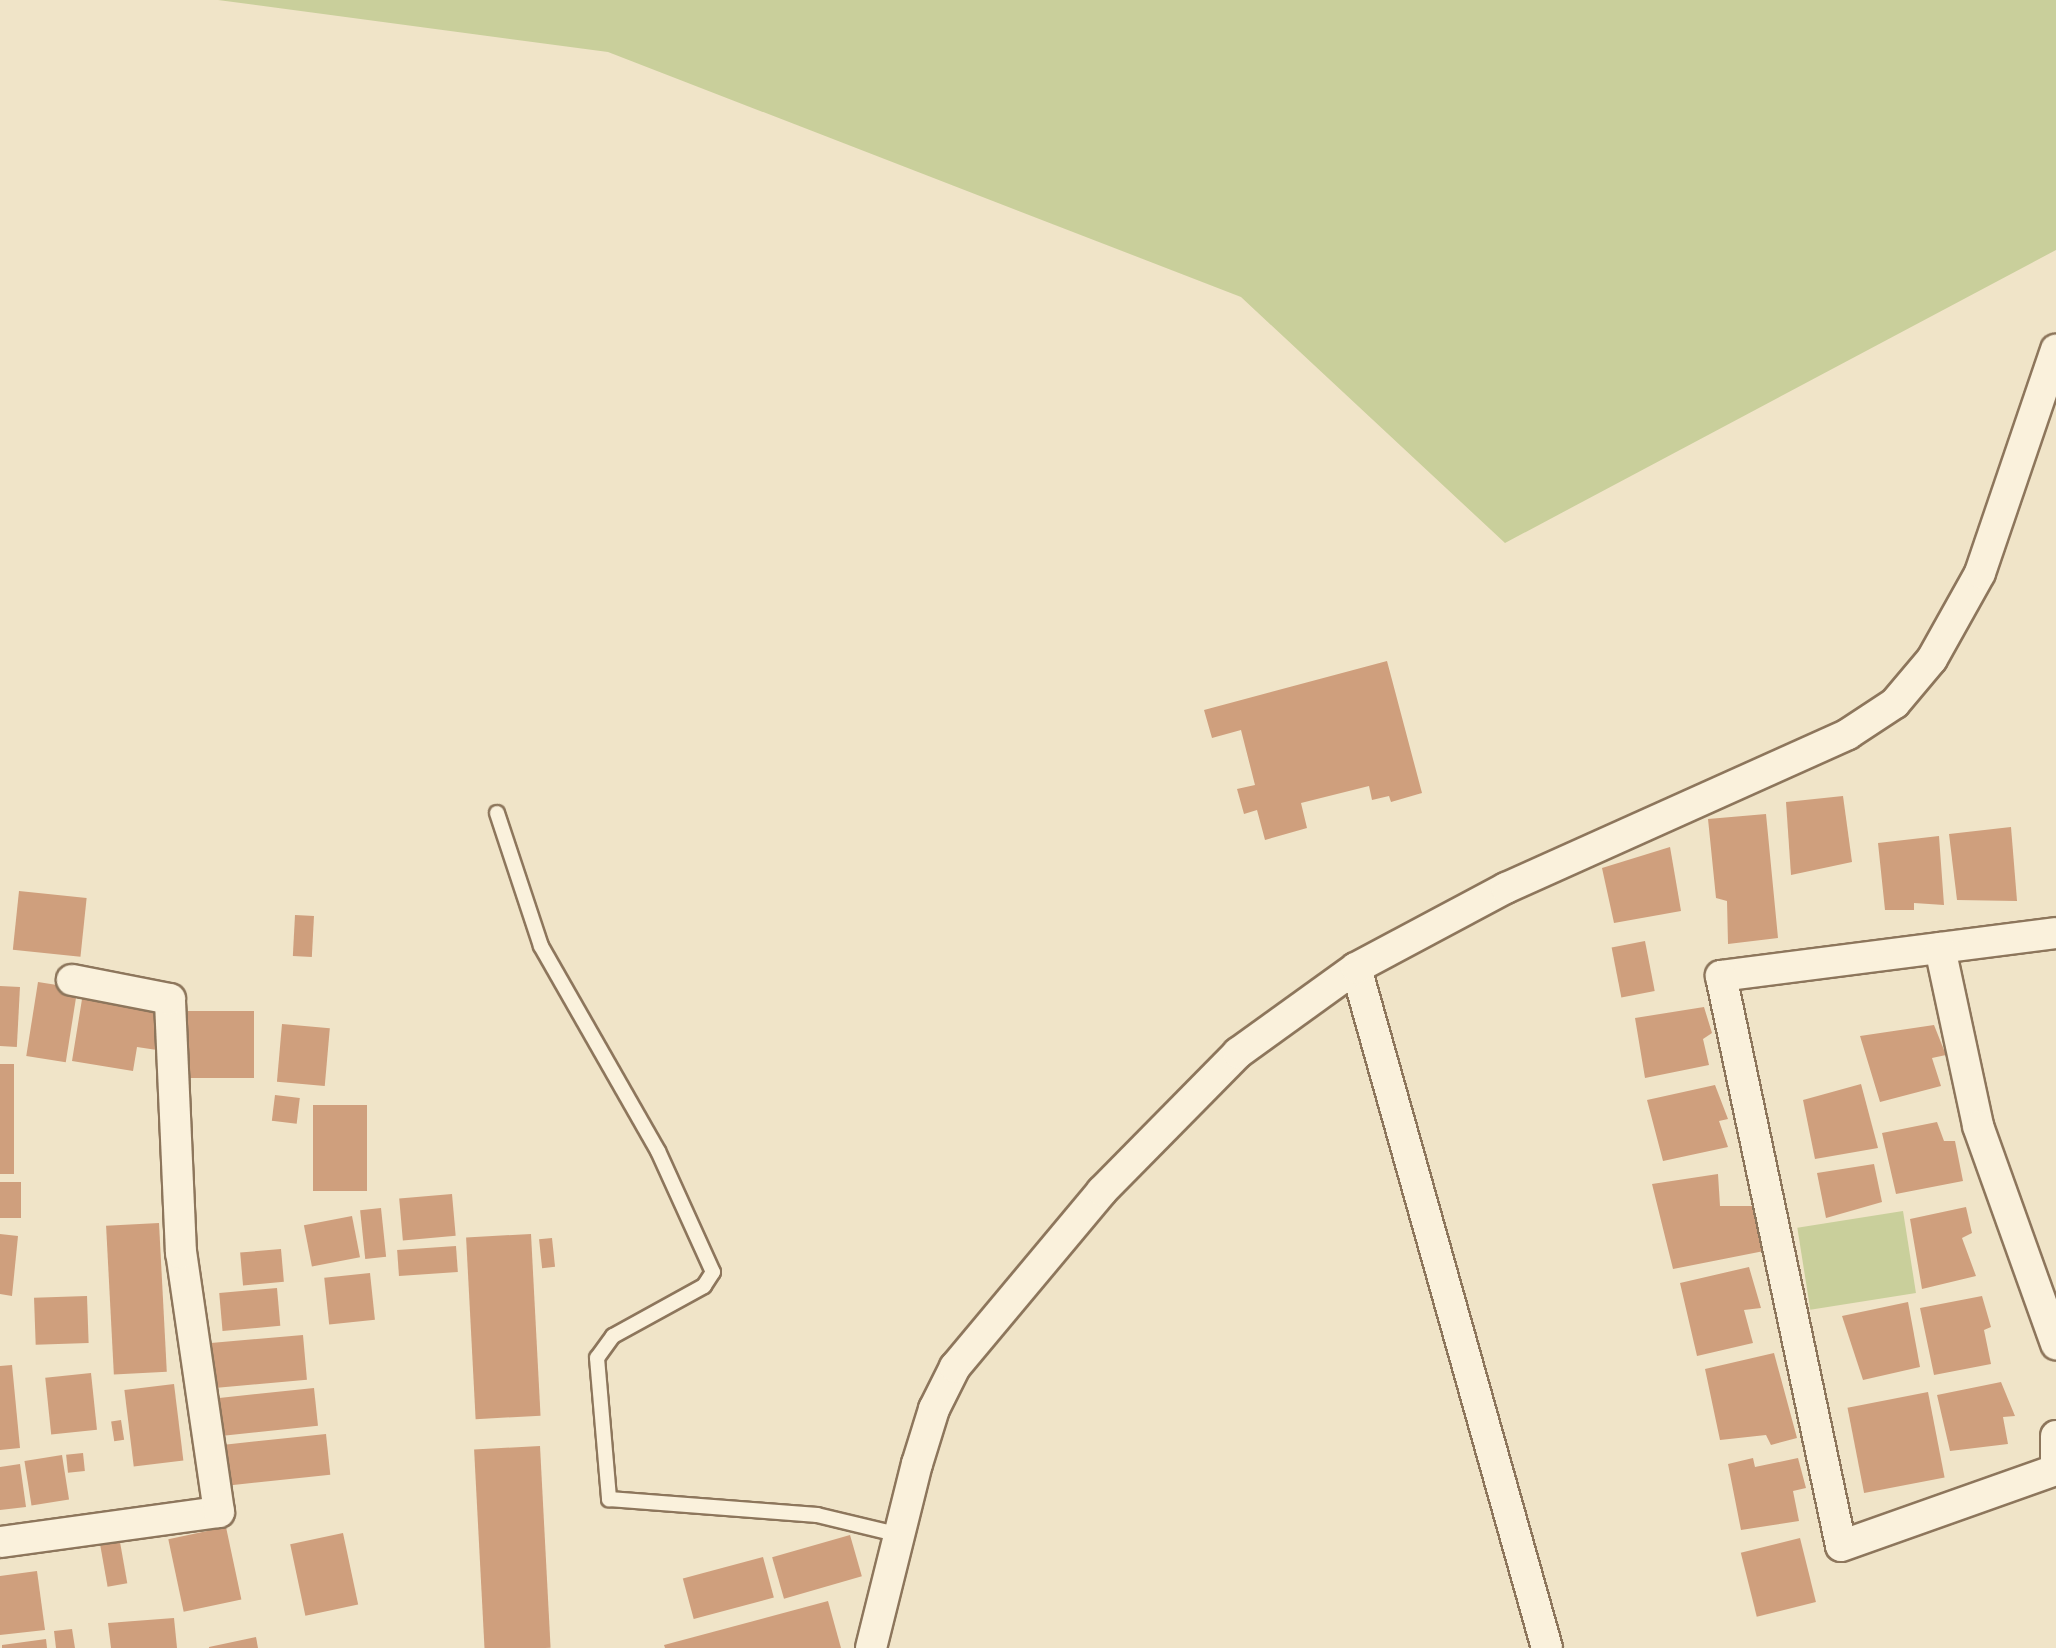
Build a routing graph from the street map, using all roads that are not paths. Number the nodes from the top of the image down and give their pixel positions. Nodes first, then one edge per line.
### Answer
1 (2056, 350) edge
2 (497, 813) dead end
3 (2056, 933) edge
4 (1940, 948) junction
5 (1356, 968) junction
6 (72, 980) dead end
7 (2056, 1344) edge
8 (2056, 1436) edge
9 (2056, 1460) edge
10 (2056, 1470) edge
11 (900, 1535) junction
12 (0, 1542) edge
13 (871, 1648) edge
14 (1547, 1648) edge

1 - 5 street
2 - 11 lane
3 - 4 street
4 - 7 street
4 - 10 street
5 - 11 street
5 - 14 street
6 - 12 street
8 - 9 street
11 - 13 street

